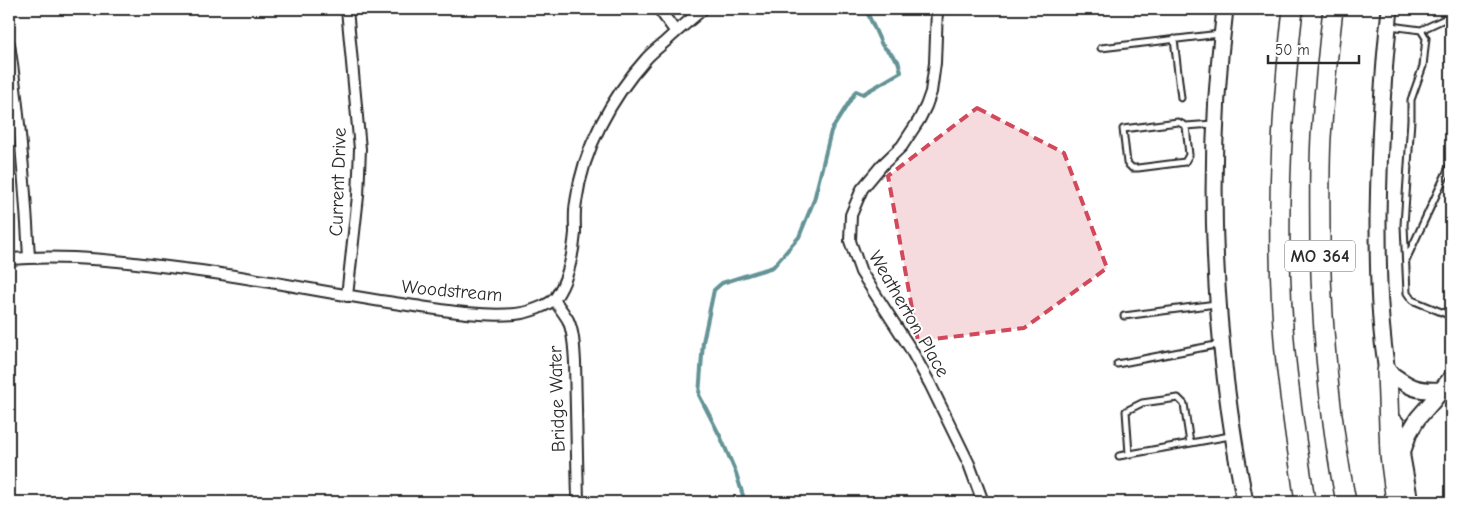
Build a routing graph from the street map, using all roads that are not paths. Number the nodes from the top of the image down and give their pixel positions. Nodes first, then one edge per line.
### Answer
1 (347, 9) edge
2 (659, 9) edge
3 (703, 9) edge
4 (937, 9) edge
5 (1225, 9) edge
6 (1293, 9) edge
7 (1334, 9) edge
8 (1390, 9) edge
9 (1451, 16) edge
10 (1388, 26) junction
11 (1421, 30) junction
12 (676, 32) junction
13 (1222, 34) junction
14 (1174, 39) junction
15 (9, 44) edge
16 (1101, 48) dead end
17 (1182, 98) dead end
18 (1216, 124) junction
19 (1186, 126) junction
20 (1451, 162) edge
21 (28, 257) junction
22 (9, 259) edge
23 (1405, 261) junction
24 (347, 296) junction
25 (554, 299) junction
26 (1219, 303) junction
27 (1124, 316) dead end
28 (1451, 316) edge
29 (1222, 344) junction
30 (1117, 364) dead end
31 (1387, 371) junction
32 (1447, 384) edge
33 (1233, 435) junction
34 (1190, 443) junction
35 (1129, 454) junction
36 (1401, 455) junction
37 (1119, 456) dead end
38 (578, 502) edge
39 (983, 502) edge
40 (1245, 502) edge
41 (1305, 502) edge
42 (1346, 502) edge
43 (1396, 502) edge
44 (1410, 502) edge

1 - 24 street, Current Drive
2 - 12 street
3 - 12 street
4 - 39 street, Weatherton Place
5 - 13 main road
6 - 41 highway, MO 364
7 - 42 highway, MO 364
8 - 10 main road
9 - 11 lane
10 - 11 lane
10 - 31 main road
11 - 23 lane
12 - 25 street
13 - 14 lane
13 - 18 main road
14 - 16 lane
14 - 17 lane
15 - 21 street
18 - 19 lane
18 - 26 main road
19 - 19 lane
20 - 23 lane
21 - 22 street, Woodstream
21 - 24 street, Woodstream
23 - 28 lane
24 - 25 street, Woodstream
25 - 38 street, Bridge Water
26 - 27 lane
26 - 29 main road
29 - 30 lane
29 - 33 main road
31 - 32 main road
31 - 36 main road
31 - 43 highway
32 - 36 main road
33 - 34 lane
33 - 40 main road
34 - 35 lane
34 - 35 lane
35 - 37 lane
36 - 44 main road

